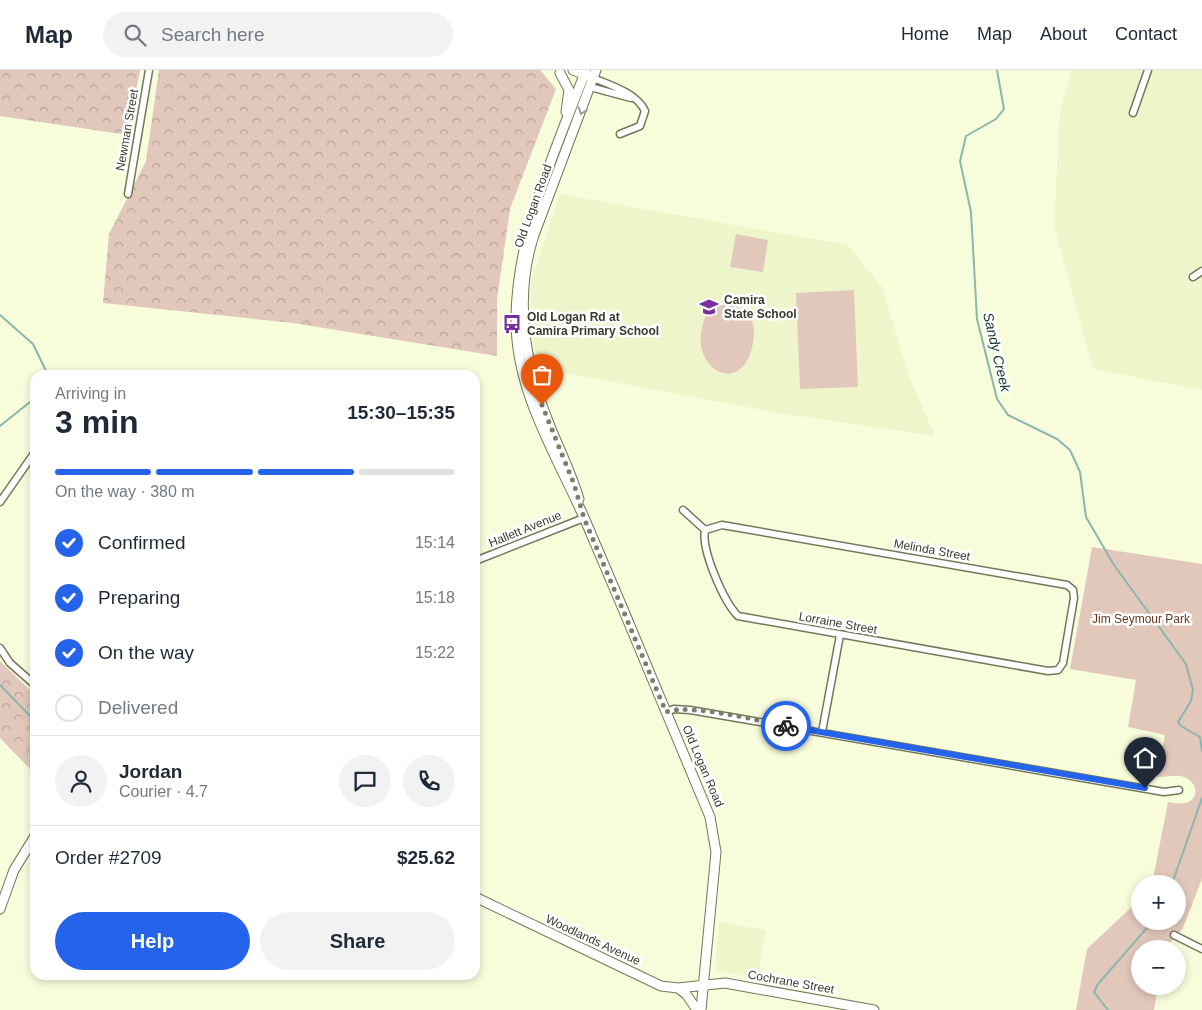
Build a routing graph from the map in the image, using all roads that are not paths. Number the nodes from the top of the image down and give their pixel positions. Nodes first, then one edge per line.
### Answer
1 (149, 70) edge
2 (573, 70) edge
3 (1148, 70) edge
4 (558, 72) edge
5 (590, 73) edge
6 (585, 86) junction
7 (635, 99) junction
8 (1133, 113) dead end
9 (620, 134) dead end
10 (557, 148) junction
11 (128, 194) dead end
12 (1202, 271) edge
13 (1193, 278) dead end
14 (30, 459) edge
15 (0, 502) edge
16 (683, 510) dead end
17 (584, 518) junction
18 (705, 530) junction
19 (480, 559) edge
20 (840, 635) junction
21 (0, 648) edge
22 (1058, 670) joint
23 (30, 681) edge
24 (666, 712) junction
25 (822, 732) junction
26 (1179, 790) dead end
27 (30, 844) edge
28 (480, 898) edge
29 (0, 909) edge
30 (1174, 935) dead end
31 (1202, 949) edge
32 (704, 985) junction
33 (678, 988) junction
34 (699, 1010) edge
35 (874, 1010) edge

1 - 11 street, Newman Street
2 - 5 main road
3 - 8 street
4 - 6 main road
4 - 10 main road, Old Logan Road
5 - 6 main road, Old Logan Road
5 - 7 street
6 - 7 street
6 - 10 main road, Old Logan Road
6 -> 17 main road, Old Logan Road
7 - 9 street
10 - 17 main road, Old Logan Road
12 - 13 street
14 - 15 street
16 - 18 street
17 - 19 street, Hallett Avenue
17 - 24 main road, Old Logan Road
18 - 20 street, Lorraine Street
18 - 22 street, Melinda Street
20 - 22 street, Lorraine Street
20 - 25 street
21 - 23 street
24 - 25 street
24 - 32 main road, Old Logan Road
25 - 26 street
27 - 29 main road
28 - 33 main road, Woodlands Avenue
30 - 31 street
32 - 33 main road, Woodlands Avenue
32 - 34 main road, Old Logan Road
32 - 35 main road, Cochrane Street
33 - 34 main road

